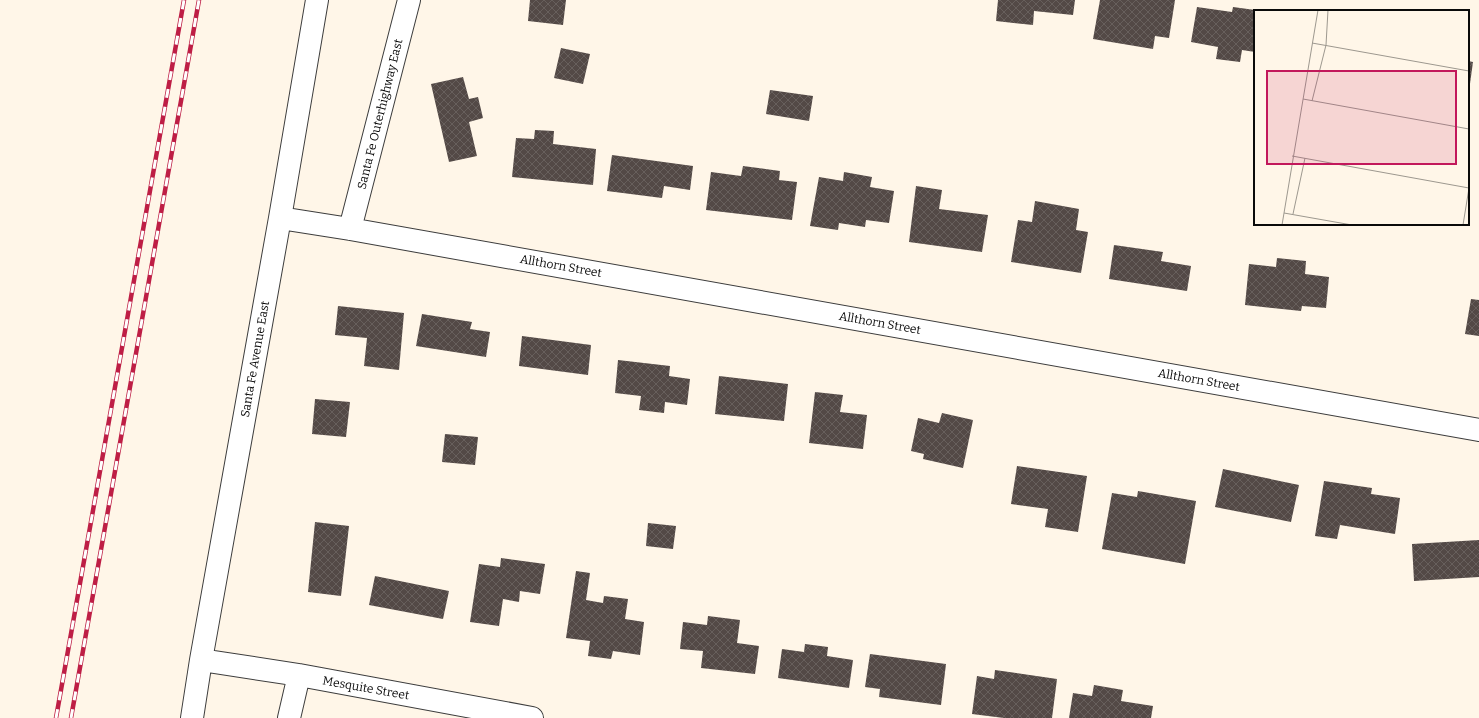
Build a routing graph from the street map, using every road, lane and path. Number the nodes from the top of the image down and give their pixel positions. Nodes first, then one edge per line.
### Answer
1 (317, 0) edge
2 (409, 0) edge
3 (280, 218) junction
4 (350, 229) junction
5 (1479, 430) edge
6 (200, 660) junction
7 (299, 675) junction
8 (192, 718) edge
9 (290, 718) edge
10 (532, 718) edge

1 - 3 street, Santa Fe Avenue East
2 - 4 street, Santa Fe Outerhighway East
3 - 4 street, Allthorn Street
3 - 6 street, Santa Fe Avenue East
4 - 5 street, Allthorn Street
6 - 7 street, Mesquite Street
6 - 8 street, Santa Fe Avenue East
7 - 9 street
7 - 10 street, Mesquite Street

